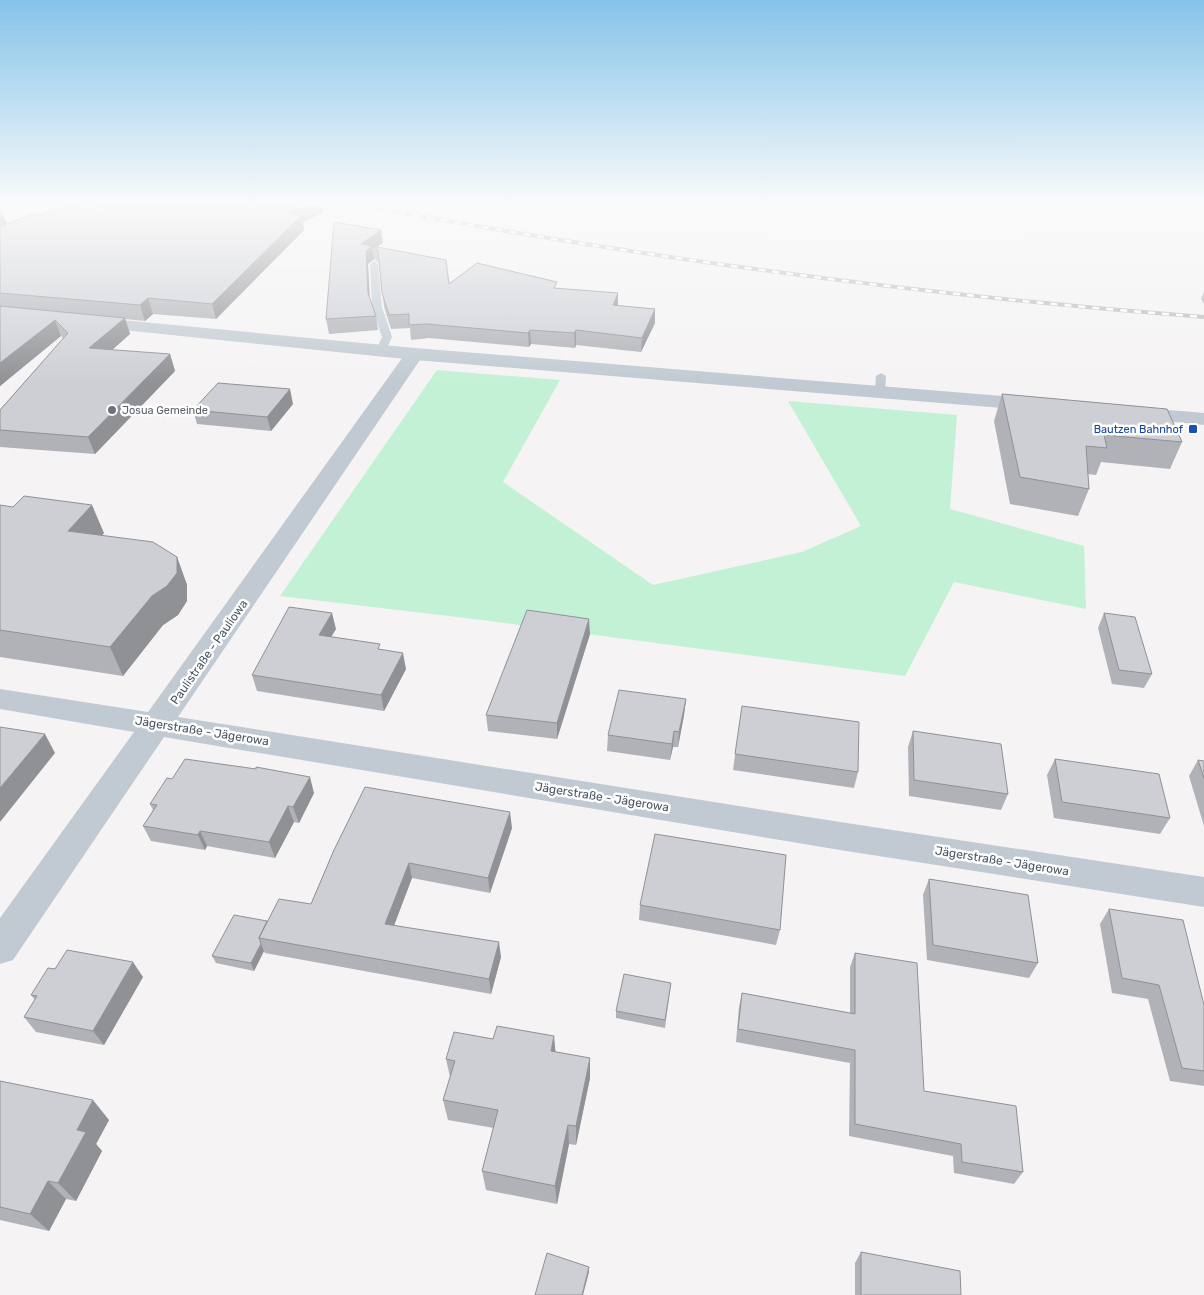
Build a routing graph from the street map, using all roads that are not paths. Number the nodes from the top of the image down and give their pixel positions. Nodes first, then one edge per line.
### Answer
1 (374, 264) edge
2 (74, 321) edge
3 (381, 350) junction
4 (415, 354) junction
5 (1052, 406) edge
6 (1111, 411) edge
7 (1204, 419) edge
8 (0, 699) edge
9 (158, 724) junction
10 (1204, 892) edge
11 (0, 948) edge

1 - 3 lane
2 - 3 street
3 - 4 street
4 - 5 street
4 - 9 street, Paulistraße - Pauliowa
6 - 7 street
8 - 9 street, Jägerstraße - Jägerowa
9 - 10 street, Jägerstraße - Jägerowa
9 - 11 street, Paulistraße - Pauliowa

